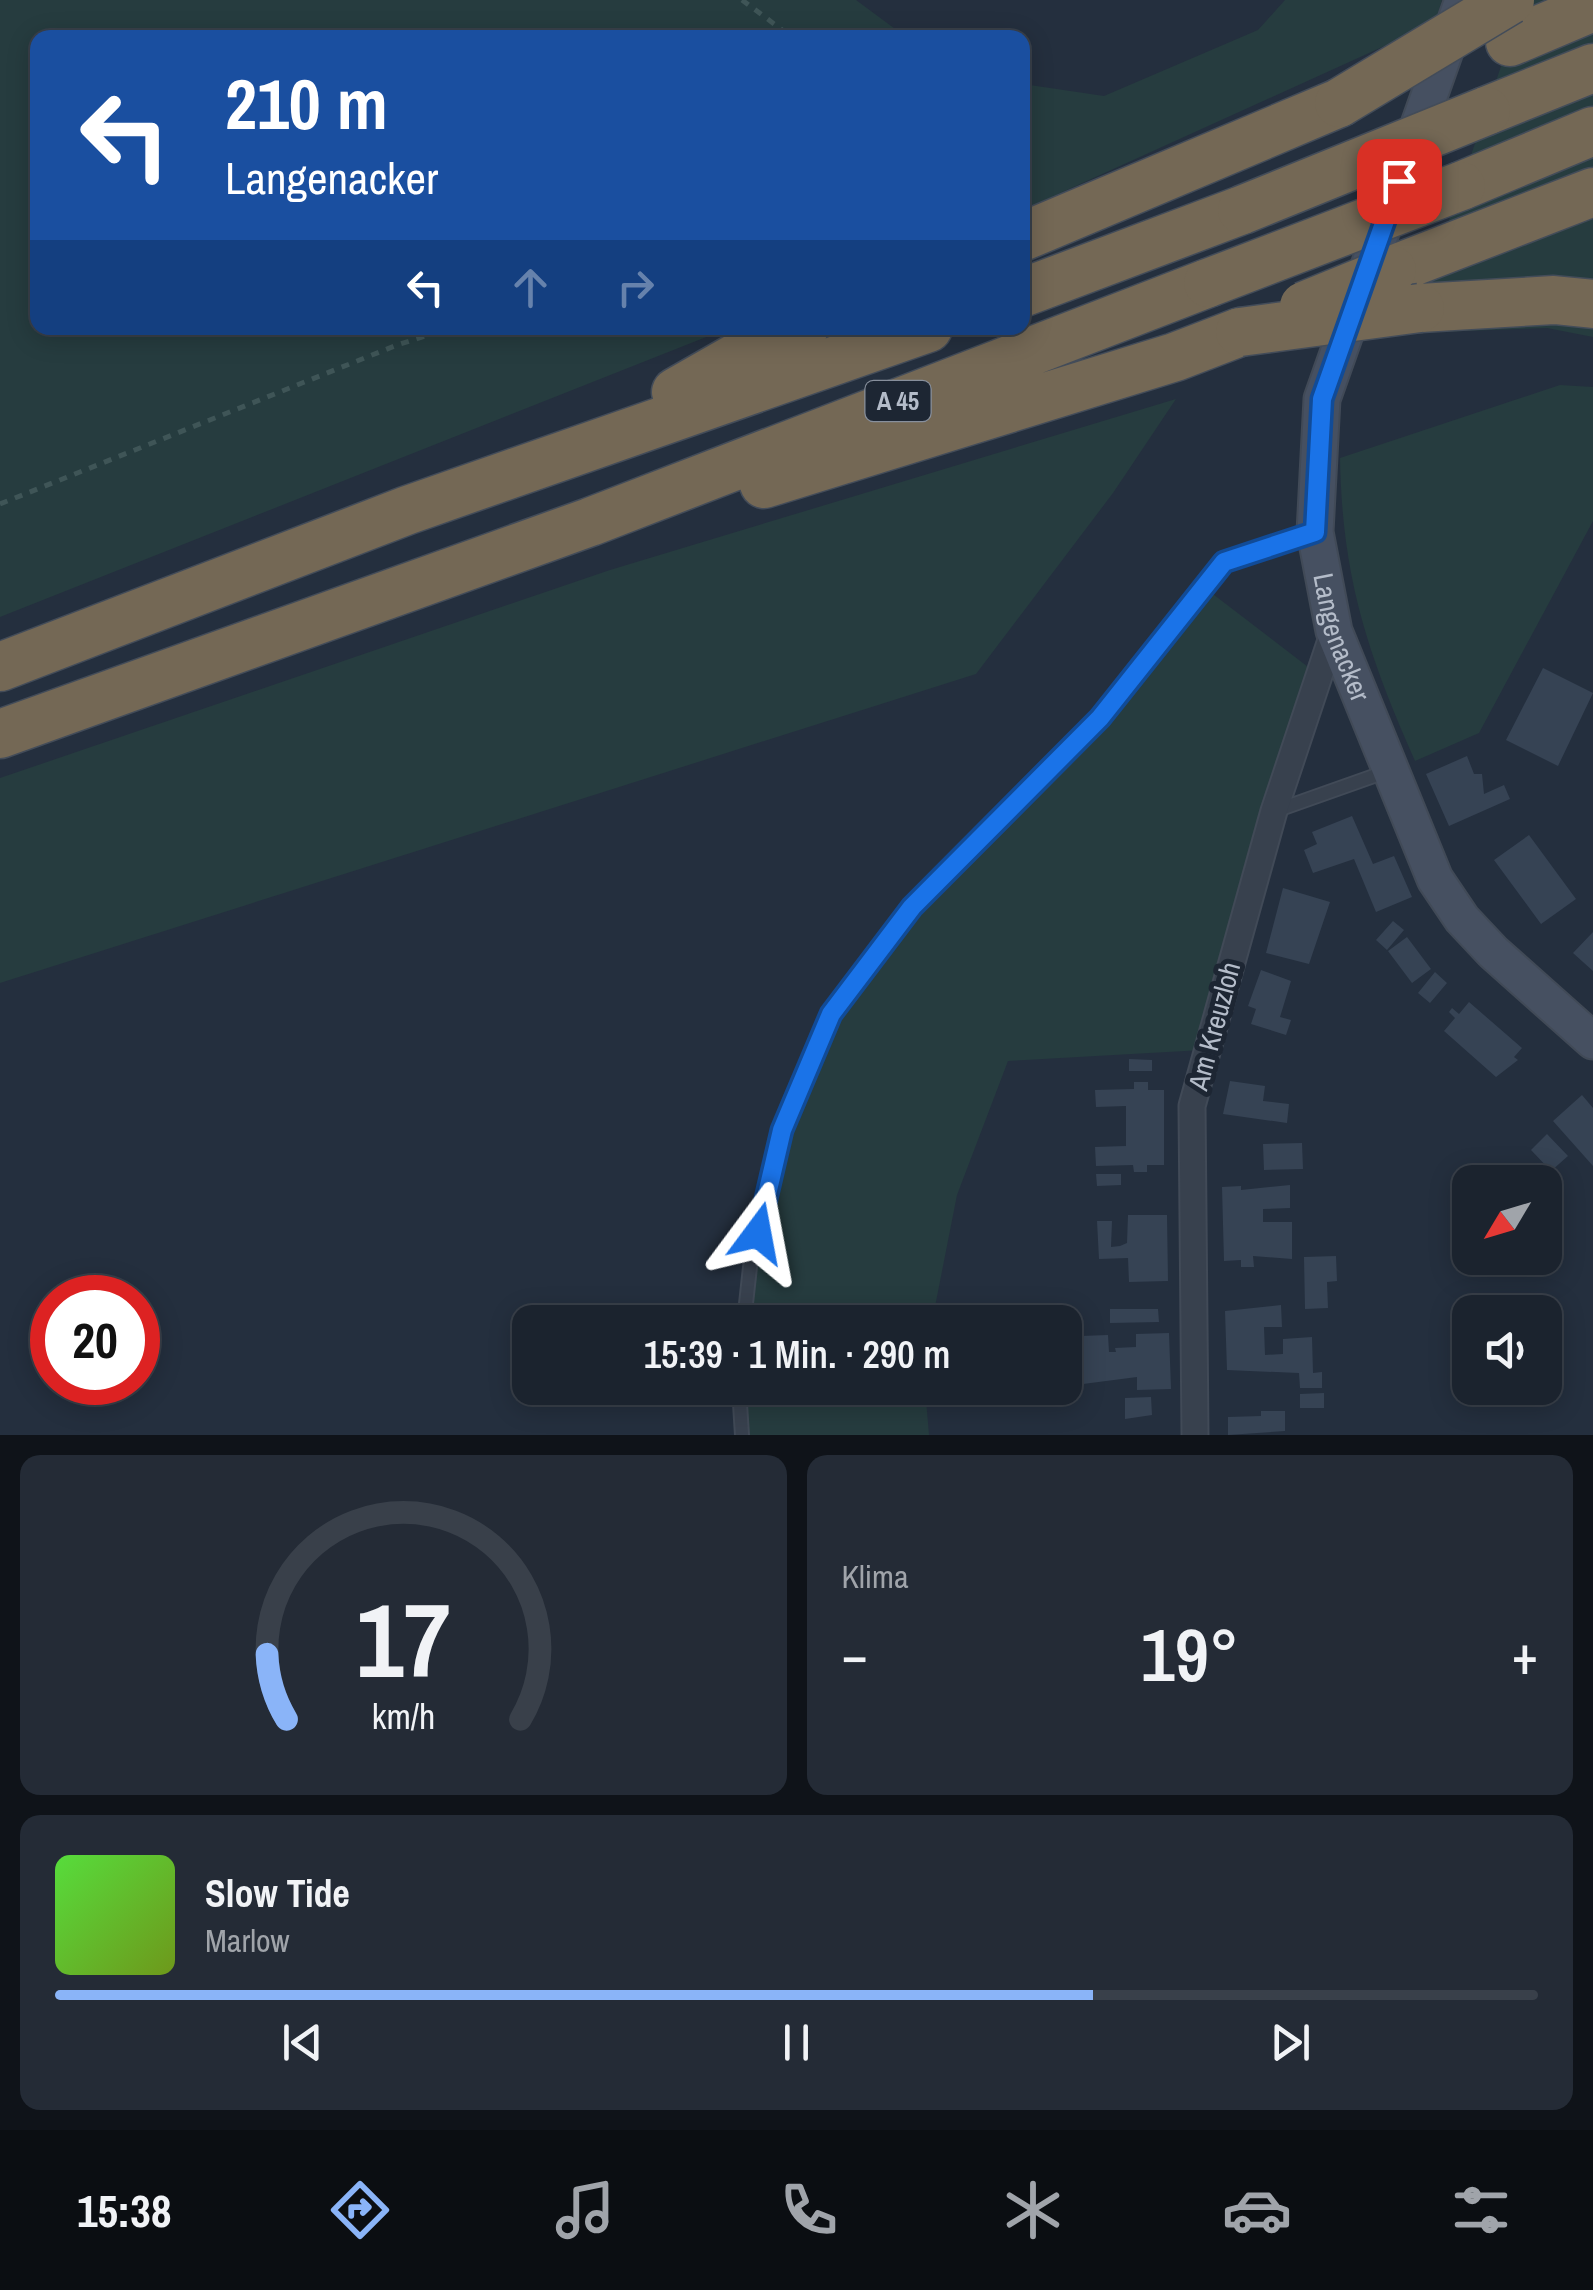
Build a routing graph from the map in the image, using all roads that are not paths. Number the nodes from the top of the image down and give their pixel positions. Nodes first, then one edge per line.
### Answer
1 (1463, 0) edge
2 (1593, 7) edge
3 (1510, 21) edge
4 (1593, 68) edge
5 (1593, 130) edge
6 (1593, 192) edge
7 (1030, 234) edge
8 (1406, 289) junction
9 (1030, 290) edge
10 (1593, 304) edge
11 (787, 335) edge
12 (908, 335) edge
13 (577, 448) junction
14 (590, 522) junction
15 (1315, 532) junction
16 (1334, 632) junction
17 (0, 667) edge
18 (0, 734) edge
19 (1390, 770) junction
20 (1274, 811) junction
21 (1593, 1041) edge
22 (746, 1305) edge
23 (740, 1405) edge
24 (742, 1435) edge
25 (1195, 1435) edge

1 - 15 street, Langenacker
2 - 3 highway
3 - 7 highway, bridge
4 - 9 highway, bridge
5 - 14 highway, A 45, bridge
6 - 8 highway
8 - 10 highway
8 - 14 highway, bridge
11 - 13 highway
12 - 13 highway, A 45
13 - 17 highway, A 45
14 - 18 highway, A 45
15 - 16 street, Langenacker
15 - 22 lane
16 - 19 street, Langenacker
16 - 20 street, Am Kreuzloh
19 - 20 lane
19 - 21 street, Langenacker
20 - 25 street, Am Kreuzloh
23 - 24 lane

